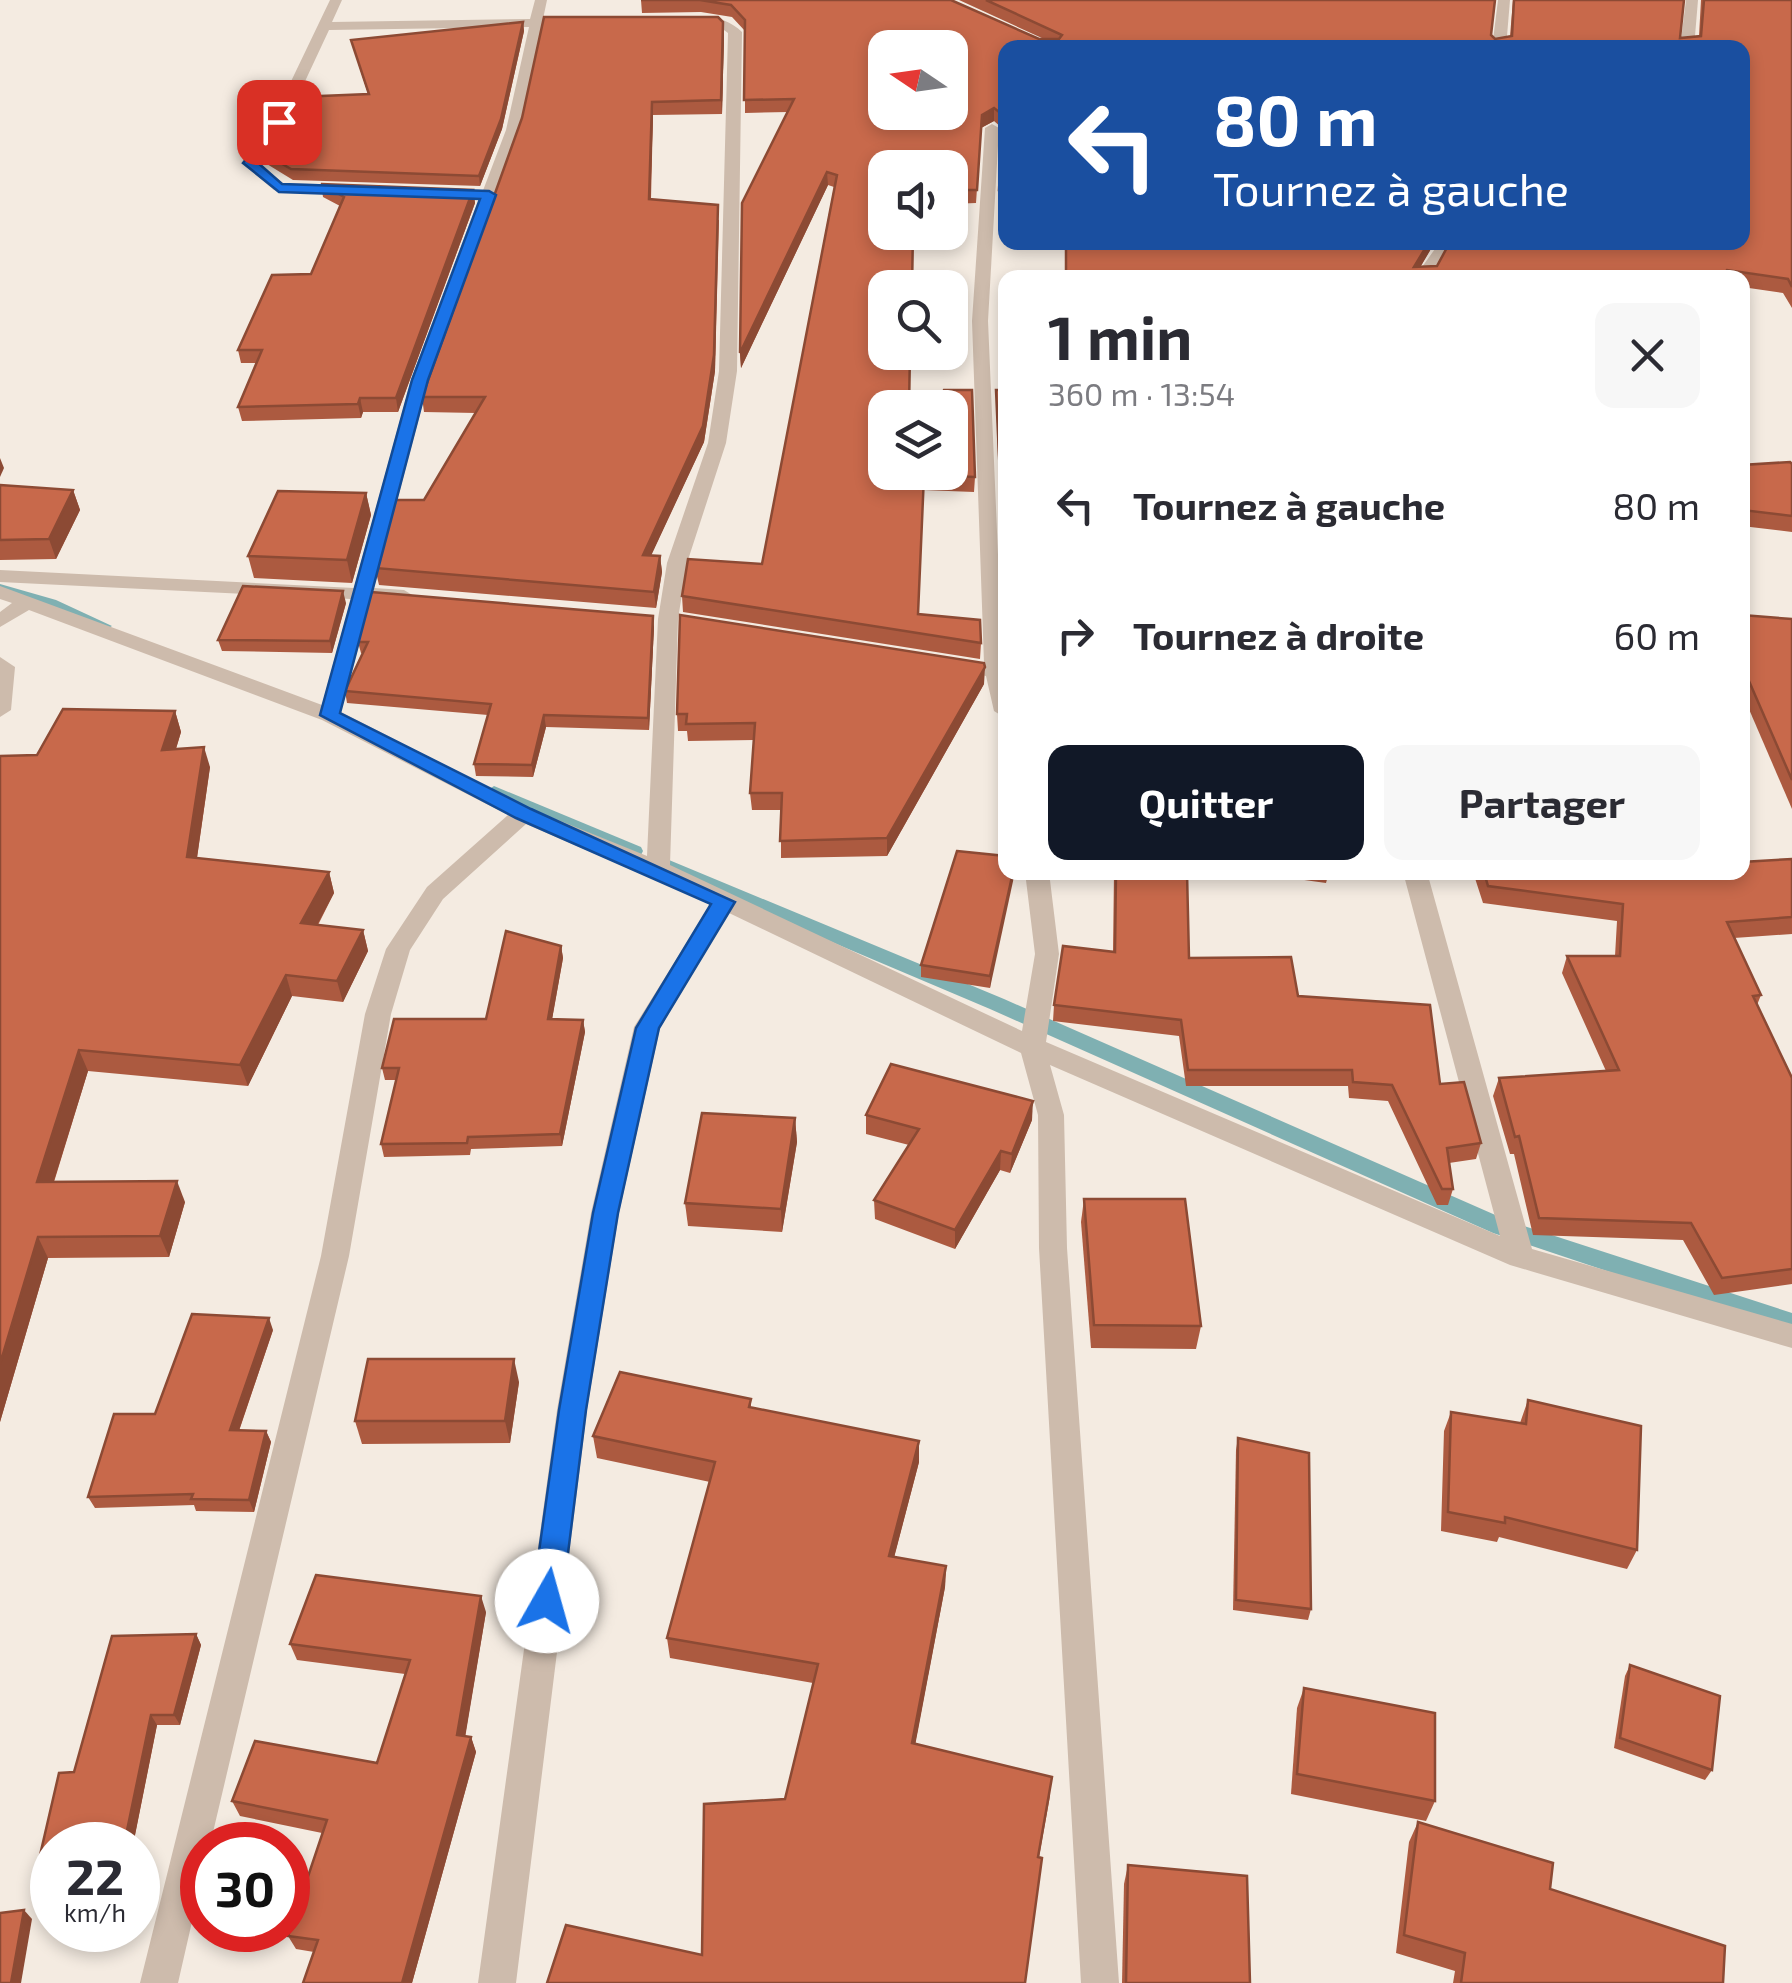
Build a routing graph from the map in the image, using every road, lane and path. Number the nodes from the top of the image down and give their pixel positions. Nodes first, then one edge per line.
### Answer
1 (336, 0) edge
2 (542, 0) edge
3 (1504, 0) edge
4 (1692, 0) edge
5 (682, 20) edge
6 (534, 22) junction
7 (590, 22) edge
8 (326, 26) junction
9 (1500, 40) edge
10 (1688, 40) edge
11 (992, 128) edge
12 (374, 191) edge
13 (0, 576) edge
14 (0, 592) edge
15 (362, 593) junction
16 (420, 598) edge
17 (26, 603) junction
18 (0, 621) edge
19 (937, 662) edge
20 (0, 664) edge
21 (994, 671) junction
22 (998, 686) edge
23 (0, 710) edge
24 (330, 715) junction
25 (524, 814) junction
26 (658, 869) junction
27 (1038, 880) edge
28 (1417, 880) edge
29 (724, 902) junction
30 (1032, 1047) junction
31 (1520, 1257) junction
32 (1792, 1336) edge
33 (159, 1983) edge
34 (497, 1983) edge
35 (1100, 1983) edge

1 - 8 street
2 - 6 street
3 - 9 street
4 - 10 street
5 - 26 street
6 - 7 street
6 - 8 street
6 - 15 street
8 - 12 street
11 - 21 street
13 - 15 street
14 - 17 street
15 - 16 street
15 - 24 street
17 - 18 street
17 - 24 street
19 - 21 street
20 - 23 street
21 - 22 street
24 - 25 street
25 - 26 street
25 - 33 street
26 - 29 street
27 - 30 street
28 - 31 street
29 - 30 street
29 - 34 street
30 - 31 street
30 - 35 street
31 - 32 street

